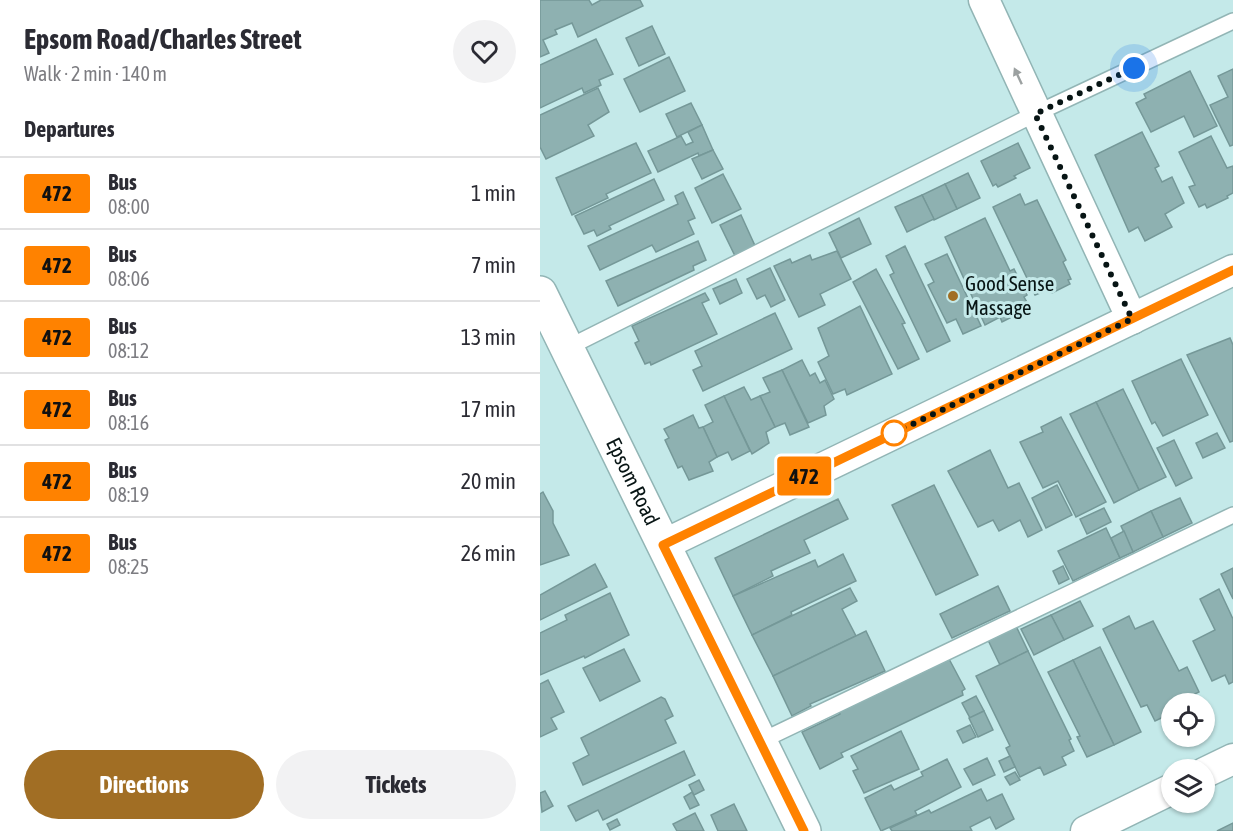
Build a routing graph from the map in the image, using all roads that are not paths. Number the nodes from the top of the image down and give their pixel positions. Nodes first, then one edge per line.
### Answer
1 (984, 0) edge
2 (1233, 21) edge
3 (1035, 114) junction
4 (1233, 270) edge
5 (540, 292) edge
6 (1132, 319) junction
7 (567, 348) junction
8 (1233, 515) edge
9 (663, 545) junction
10 (759, 742) junction
11 (1233, 759) edge
12 (1215, 768) edge
13 (1161, 794) edge
14 (804, 831) edge
15 (1086, 831) edge

3 -> 1 street
2 - 3 lane
3 - 6 street
3 - 7 lane
4 - 6 street
5 - 7 main road, Epsom Road
6 - 9 street
7 - 9 main road, Epsom Road
8 - 10 lane
9 - 10 main road, Epsom Road
10 - 14 main road, Epsom Road
11 - 12 street
13 - 15 street

